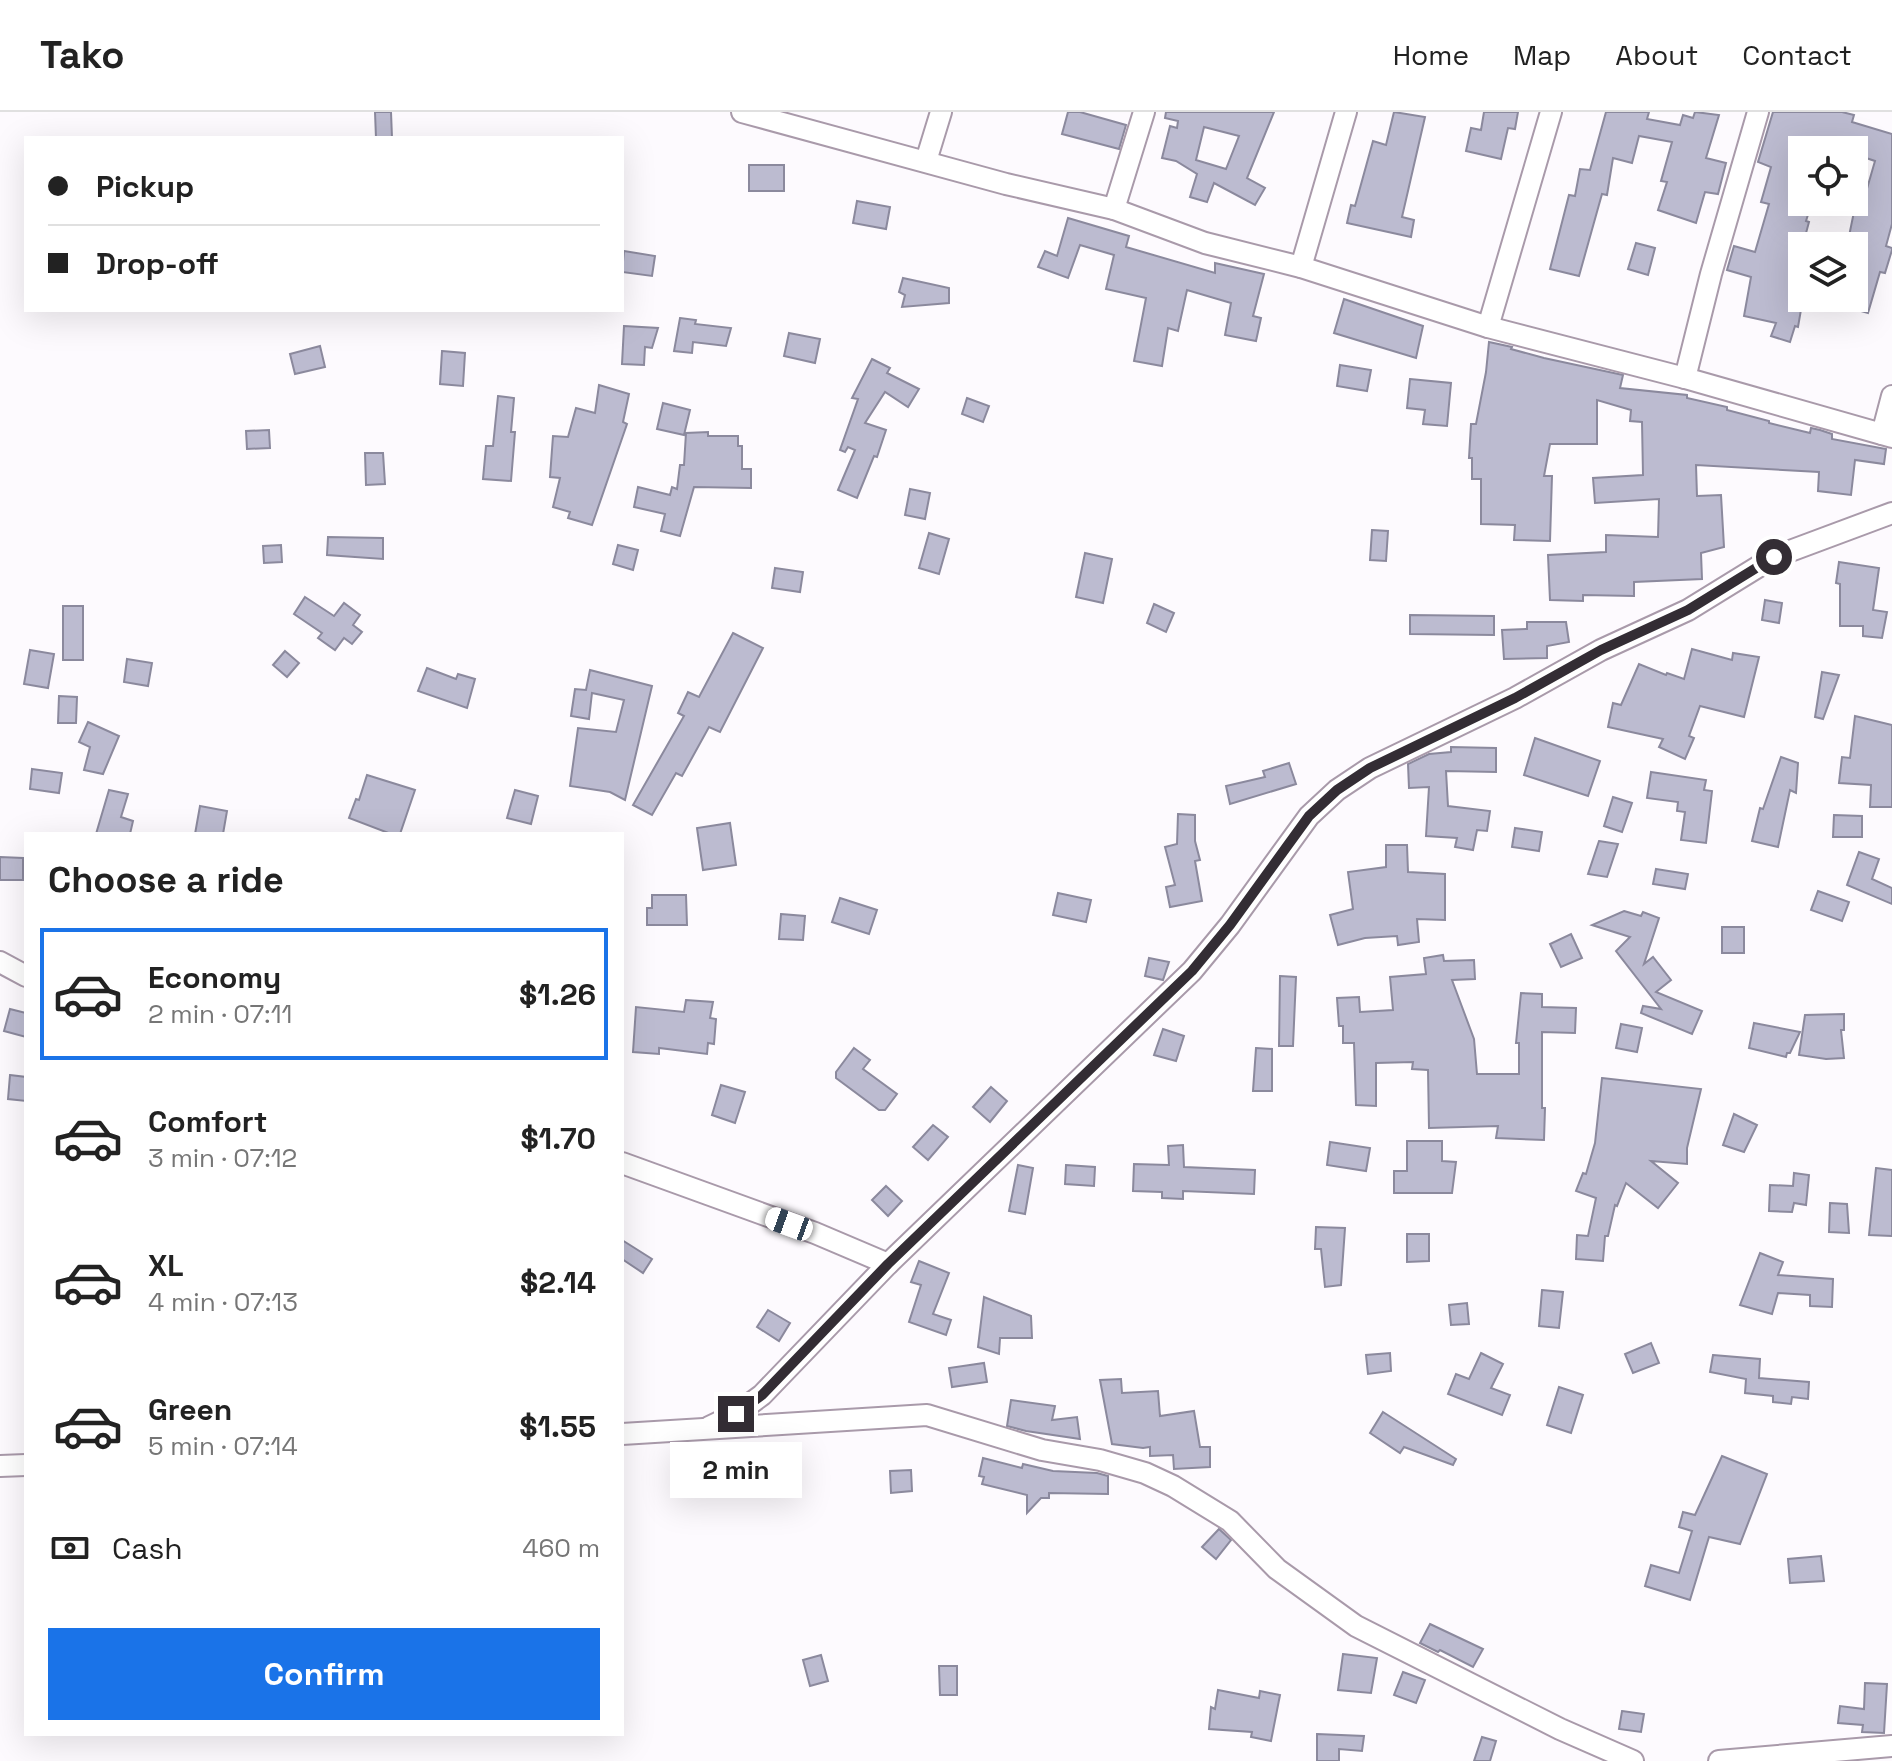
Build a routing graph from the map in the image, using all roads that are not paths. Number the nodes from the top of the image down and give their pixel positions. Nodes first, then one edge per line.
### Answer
1 (742, 112) edge
2 (941, 112) edge
3 (1144, 112) edge
4 (1346, 112) edge
5 (1551, 112) edge
6 (1758, 112) edge
7 (926, 161) junction
8 (1114, 209) junction
9 (1301, 267) junction
10 (1488, 327) junction
11 (1685, 378) junction
12 (1892, 396) edge
13 (1887, 436) edge
14 (1892, 513) edge
15 (0, 962) edge
16 (24, 975) edge
17 (624, 1164) edge
18 (888, 1264) junction
19 (709, 1427) junction
20 (624, 1434) edge
21 (24, 1465) edge
22 (0, 1466) edge
23 (1892, 1746) edge
24 (1633, 1761) edge
25 (1719, 1761) edge

1 - 7 street
2 - 7 street
3 - 8 street
4 - 9 street
5 - 10 street
6 - 11 street
7 - 8 street
8 - 9 street
9 - 10 street
10 - 11 street
11 - 13 street
12 - 13 street
14 - 18 street
15 - 16 street
17 - 18 street
18 - 19 street
19 - 20 street
19 - 24 street
21 - 22 street
23 - 25 street

